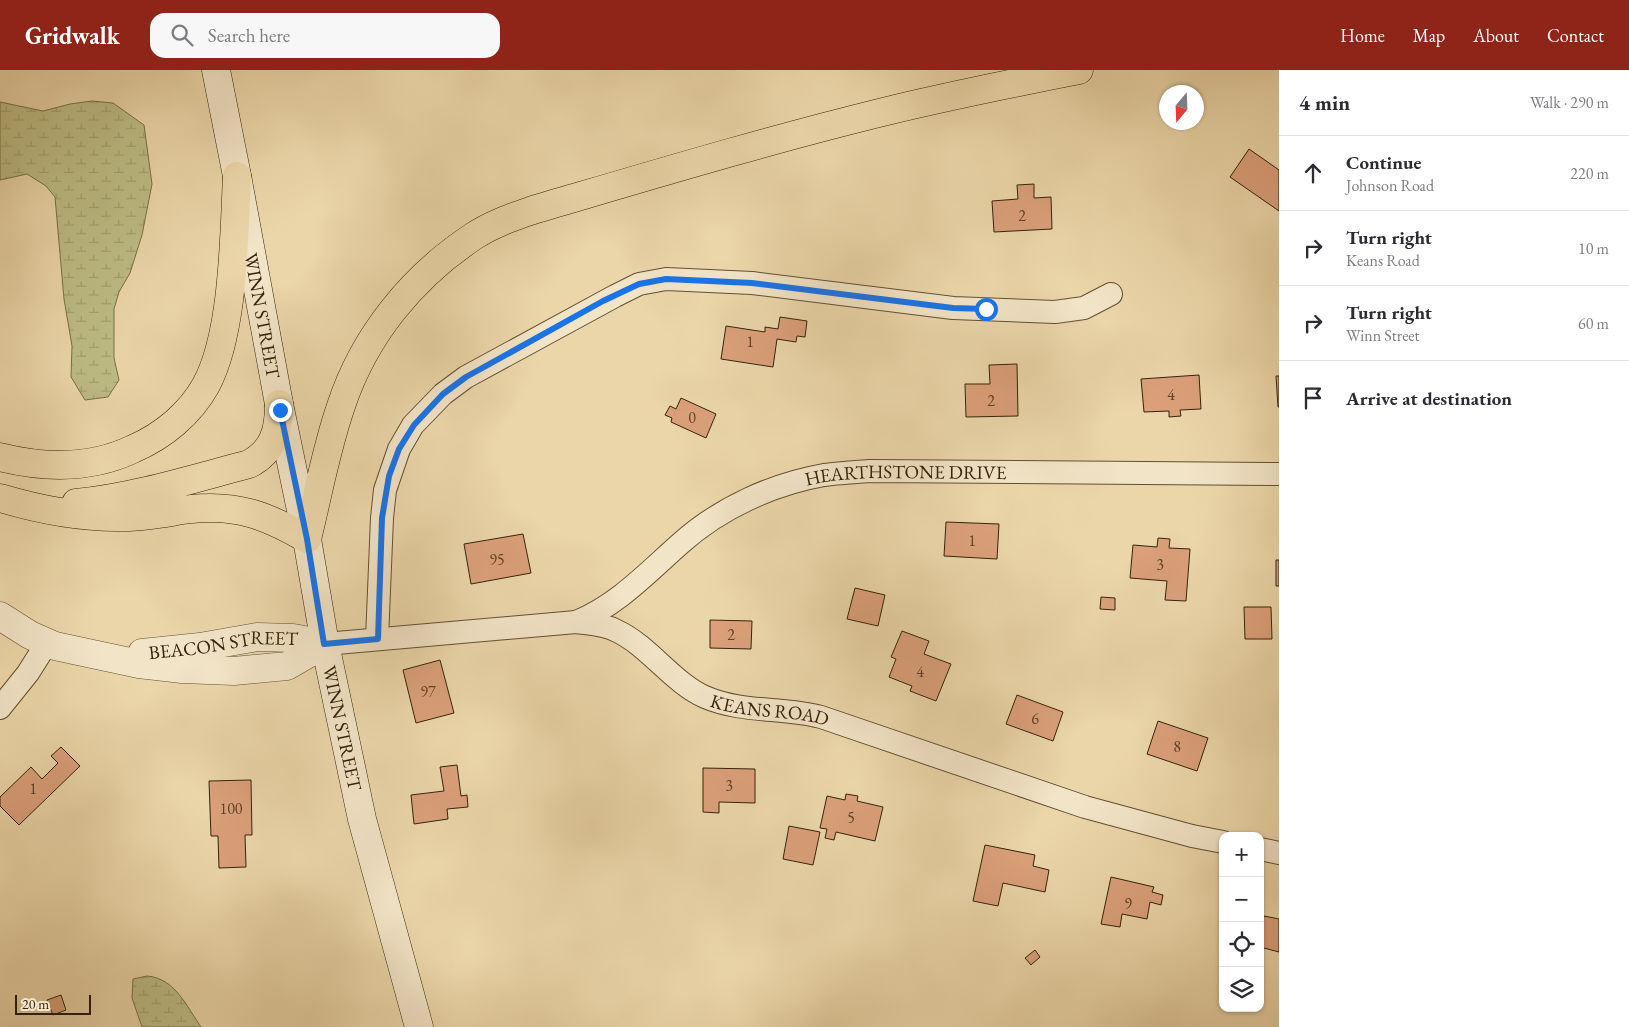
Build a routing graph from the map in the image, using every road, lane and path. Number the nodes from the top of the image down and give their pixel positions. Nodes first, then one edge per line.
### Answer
1 (216, 70) edge
2 (1079, 70) edge
3 (237, 176) junction
4 (1110, 294) dead end
5 (279, 404) junction
6 (0, 457) edge
7 (1279, 474) edge
8 (0, 498) edge
9 (27, 505) junction
10 (307, 539) junction
11 (0, 616) edge
12 (576, 622) junction
13 (378, 639) junction
14 (47, 643) junction
15 (324, 644) junction
16 (0, 708) edge
17 (1219, 841) edge
18 (1264, 851) edge
19 (1279, 853) edge
20 (419, 1027) edge

1 - 3 main road, WINN STREET
2 - 10 highway
3 - 5 main road, WINN STREET
3 - 6 highway
4 - 13 street
5 - 9 highway
5 - 10 main road, WINN STREET
7 - 12 street, HEARTHSTONE DRIVE
8 - 9 highway
9 - 10 highway
10 - 15 main road, WINN STREET
11 - 14 main road, BEACON STREET
12 - 13 street, KEANS ROAD
12 - 17 street, KEANS ROAD
13 - 15 street, KEANS ROAD
14 - 15 main road, BEACON STREET
14 - 16 street
15 - 20 main road, WINN STREET
18 - 19 street

